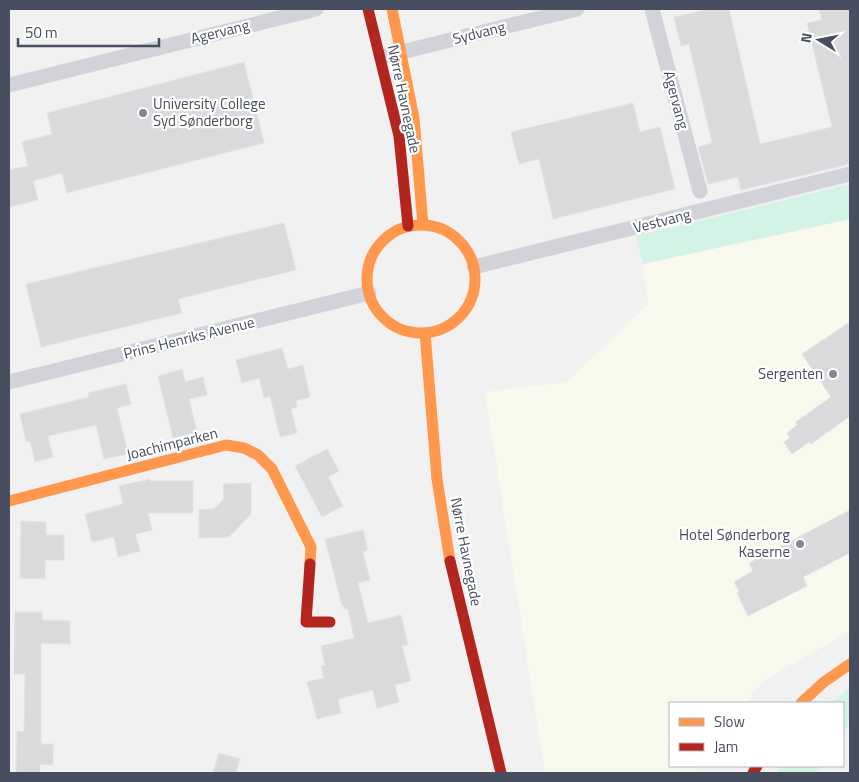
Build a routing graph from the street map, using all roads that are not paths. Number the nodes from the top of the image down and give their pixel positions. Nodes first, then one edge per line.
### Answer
1 (316, 9) edge
2 (368, 9) edge
3 (392, 9) edge
4 (577, 9) edge
5 (652, 9) edge
6 (402, 52) junction
7 (381, 57) junction
8 (9, 85) edge
9 (850, 174) edge
10 (700, 190) dead end
11 (423, 225) junction
12 (408, 226) junction
13 (474, 267) junction
14 (369, 293) junction
15 (425, 333) junction
16 (9, 382) edge
17 (9, 501) edge
18 (330, 622) dead end
19 (850, 664) edge
20 (802, 702) edge
21 (501, 773) edge

1 - 8 street, Agervang
2 - 7 street, Nørre Havnegade
3 - 6 street, Nørre Havnegade
4 - 6 street, Sydvang
5 - 10 street, Agervang
6 - 7 street, Sydvang
6 - 11 street, Nørre Havnegade
7 - 12 street, Nørre Havnegade
9 - 13 street, Vestvang
11 - 12 street
11 - 13 street
12 - 14 street
13 - 15 street
14 - 15 street
14 - 16 street, Prins Henriks Avenue
15 - 21 street, Nørre Havnegade
17 - 18 street, Joachimparken
19 - 20 street

